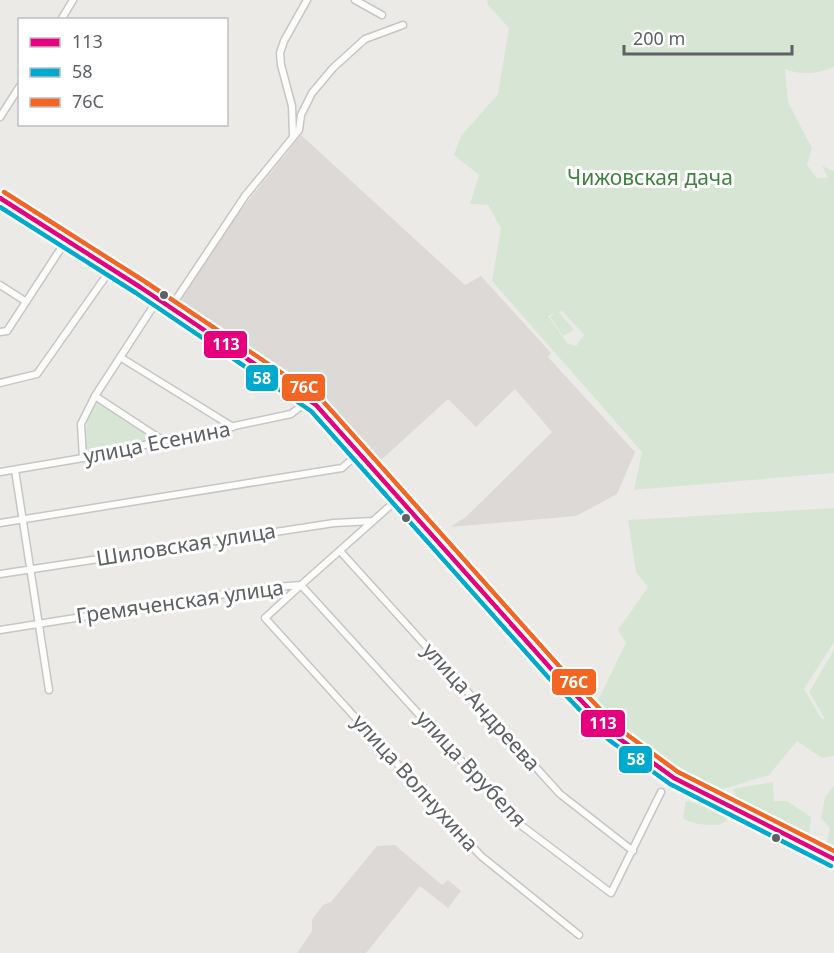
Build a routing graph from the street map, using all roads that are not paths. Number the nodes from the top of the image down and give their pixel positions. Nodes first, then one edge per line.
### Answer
1 (73, 0) edge
2 (307, 0) edge
3 (355, 0) edge
4 (382, 15) dead end
5 (62, 18) edge
6 (403, 25) dead end
7 (18, 89) edge
8 (0, 117) edge
9 (293, 135) junction
10 (0, 198) edge
11 (66, 239) junction
12 (111, 269) junction
13 (0, 285) edge
14 (158, 299) junction
15 (25, 301) junction
16 (171, 307) junction
17 (0, 332) edge
18 (120, 357) junction
19 (0, 383) edge
20 (95, 396) junction
21 (309, 400) junction
22 (233, 428) junction
23 (162, 440) junction
24 (360, 452) junction
25 (83, 458) junction
26 (15, 470) junction
27 (0, 472) edge
28 (400, 498) junction
29 (22, 519) junction
30 (373, 521) junction
31 (0, 523) edge
32 (340, 551) junction
33 (30, 569) junction
34 (0, 574) edge
35 (301, 585) junction
36 (38, 623) junction
37 (0, 630) edge
38 (49, 690) dead end
39 (661, 792) dead end
40 (633, 850) junction
41 (834, 858) edge
42 (579, 935) dead end

1 - 5 street
2 - 9 street
3 - 4 street
6 - 9 street
7 - 8 street
9 - 16 street
10 - 11 street
11 - 12 street
11 - 15 street
12 - 14 street
12 - 19 street
13 - 15 street
14 - 16 street
14 - 18 street
15 - 17 street
16 - 21 street
18 - 20 street
18 - 22 street
20 - 23 street
20 - 25 street
21 - 22 street, улица Есенина
21 - 24 street
22 - 23 street, улица Есенина
23 - 25 street, улица Есенина
24 - 28 street
24 - 29 street
25 - 26 street, улица Есенина
26 - 27 street, улица Есенина
26 - 29 street
28 - 30 street, Гремяченская улица
28 - 41 street
29 - 31 street
29 - 33 street
30 - 32 street, Гремяченская улица
30 - 33 street, Шиловская улица
32 - 35 street, Гремяченская улица
32 - 40 street, улица Андреева
33 - 34 street, Шиловская улица
33 - 36 street
35 - 36 street, Гремяченская улица
35 - 40 street, улица Врубеля
35 - 42 street, улица Волнухина
36 - 37 street, Гремяченская улица
36 - 38 street
39 - 40 street, улица Врубеля

